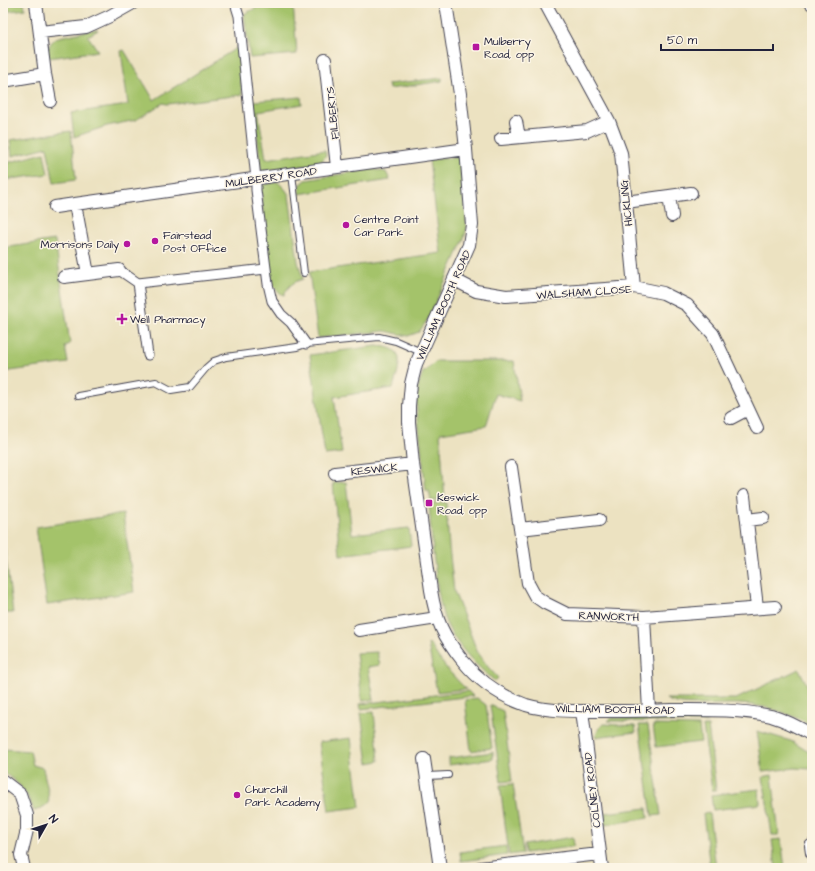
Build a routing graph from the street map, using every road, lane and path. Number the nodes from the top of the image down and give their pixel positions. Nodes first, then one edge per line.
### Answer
1 (36, 3) edge
2 (133, 3) edge
3 (235, 3) edge
4 (446, 3) edge
5 (545, 3) edge
6 (40, 32) junction
7 (325, 60) dead end
8 (45, 74) junction
9 (3, 81) edge
10 (50, 101) dead end
11 (516, 121) dead end
12 (609, 121) junction
13 (519, 137) junction
14 (501, 139) dead end
15 (466, 148) junction
16 (337, 167) junction
17 (292, 174) junction
18 (256, 179) junction
19 (691, 193) dead end
20 (669, 196) junction
21 (626, 202) junction
22 (75, 204) junction
23 (55, 208) dead end
24 (672, 216) dead end
25 (266, 268) junction
26 (119, 270) joint
27 (304, 272) dead end
28 (88, 274) junction
29 (64, 278) dead end
30 (455, 280) junction
31 (138, 283) junction
32 (634, 287) junction
33 (306, 344) junction
34 (421, 352) junction
35 (148, 355) dead end
36 (78, 396) dead end
37 (748, 409) junction
38 (731, 418) dead end
39 (757, 428) dead end
40 (413, 464) junction
41 (511, 467) dead end
42 (335, 473) dead end
43 (744, 496) dead end
44 (763, 518) dead end
45 (599, 520) dead end
46 (747, 520) junction
47 (520, 529) junction
48 (775, 607) dead end
49 (757, 608) junction
50 (644, 617) junction
51 (437, 618) junction
52 (359, 630) dead end
53 (582, 711) junction
54 (649, 711) junction
55 (812, 735) edge
56 (424, 759) dead end
57 (448, 774) dead end
58 (427, 776) junction
59 (3, 781) edge
60 (812, 846) edge
61 (812, 853) edge
62 (599, 854) junction
63 (24, 868) edge
64 (440, 868) edge
65 (480, 868) edge
66 (602, 868) edge

1 - 6 street
2 - 6 street
3 - 18 street
4 - 15 street, WILLIAM BOOTH ROAD
5 - 12 street, HICKLING
6 - 8 street
7 - 16 street, FILBERTS
8 - 9 street
8 - 10 street
11 - 13 street
12 - 13 street
12 - 21 street, HICKLING
13 - 14 street
15 - 16 street, MULBERRY ROAD
15 - 30 street, WILLIAM BOOTH ROAD
16 - 17 street, MULBERRY ROAD
17 - 18 street, MULBERRY ROAD
17 - 27 lane
18 - 22 street, MULBERRY ROAD
18 - 25 street
19 - 20 street
20 - 21 street
20 - 24 street
21 - 32 street, HICKLING
22 - 23 street, MULBERRY ROAD
22 - 28 street
25 - 31 street
25 - 33 street
26 - 28 street
26 - 31 street
28 - 29 street
30 - 32 street, WALSHAM CLOSE
30 - 34 street, WILLIAM BOOTH ROAD
31 - 35 street
32 - 37 street, WALSHAM CLOSE
33 - 34 lane
33 - 36 lane
34 - 40 street, WILLIAM BOOTH ROAD
37 - 38 street
37 - 39 street, WALSHAM CLOSE
40 - 42 street, KESWICK
40 - 51 street, WILLIAM BOOTH ROAD
41 - 47 street, RANWORTH
43 - 46 street
44 - 46 street
45 - 47 street
46 - 49 street
47 - 50 street, RANWORTH
48 - 49 street, RANWORTH
49 - 50 street, RANWORTH
50 - 54 street
51 - 52 street
51 - 53 street, WILLIAM BOOTH ROAD
53 - 54 street, WILLIAM BOOTH ROAD
53 - 62 street, COLNEY ROAD
54 - 55 street, WILLIAM BOOTH ROAD
56 - 58 street
57 - 58 lane
58 - 64 street
59 - 63 street
60 - 61 street
62 - 65 street
62 - 66 street, COLNEY ROAD

